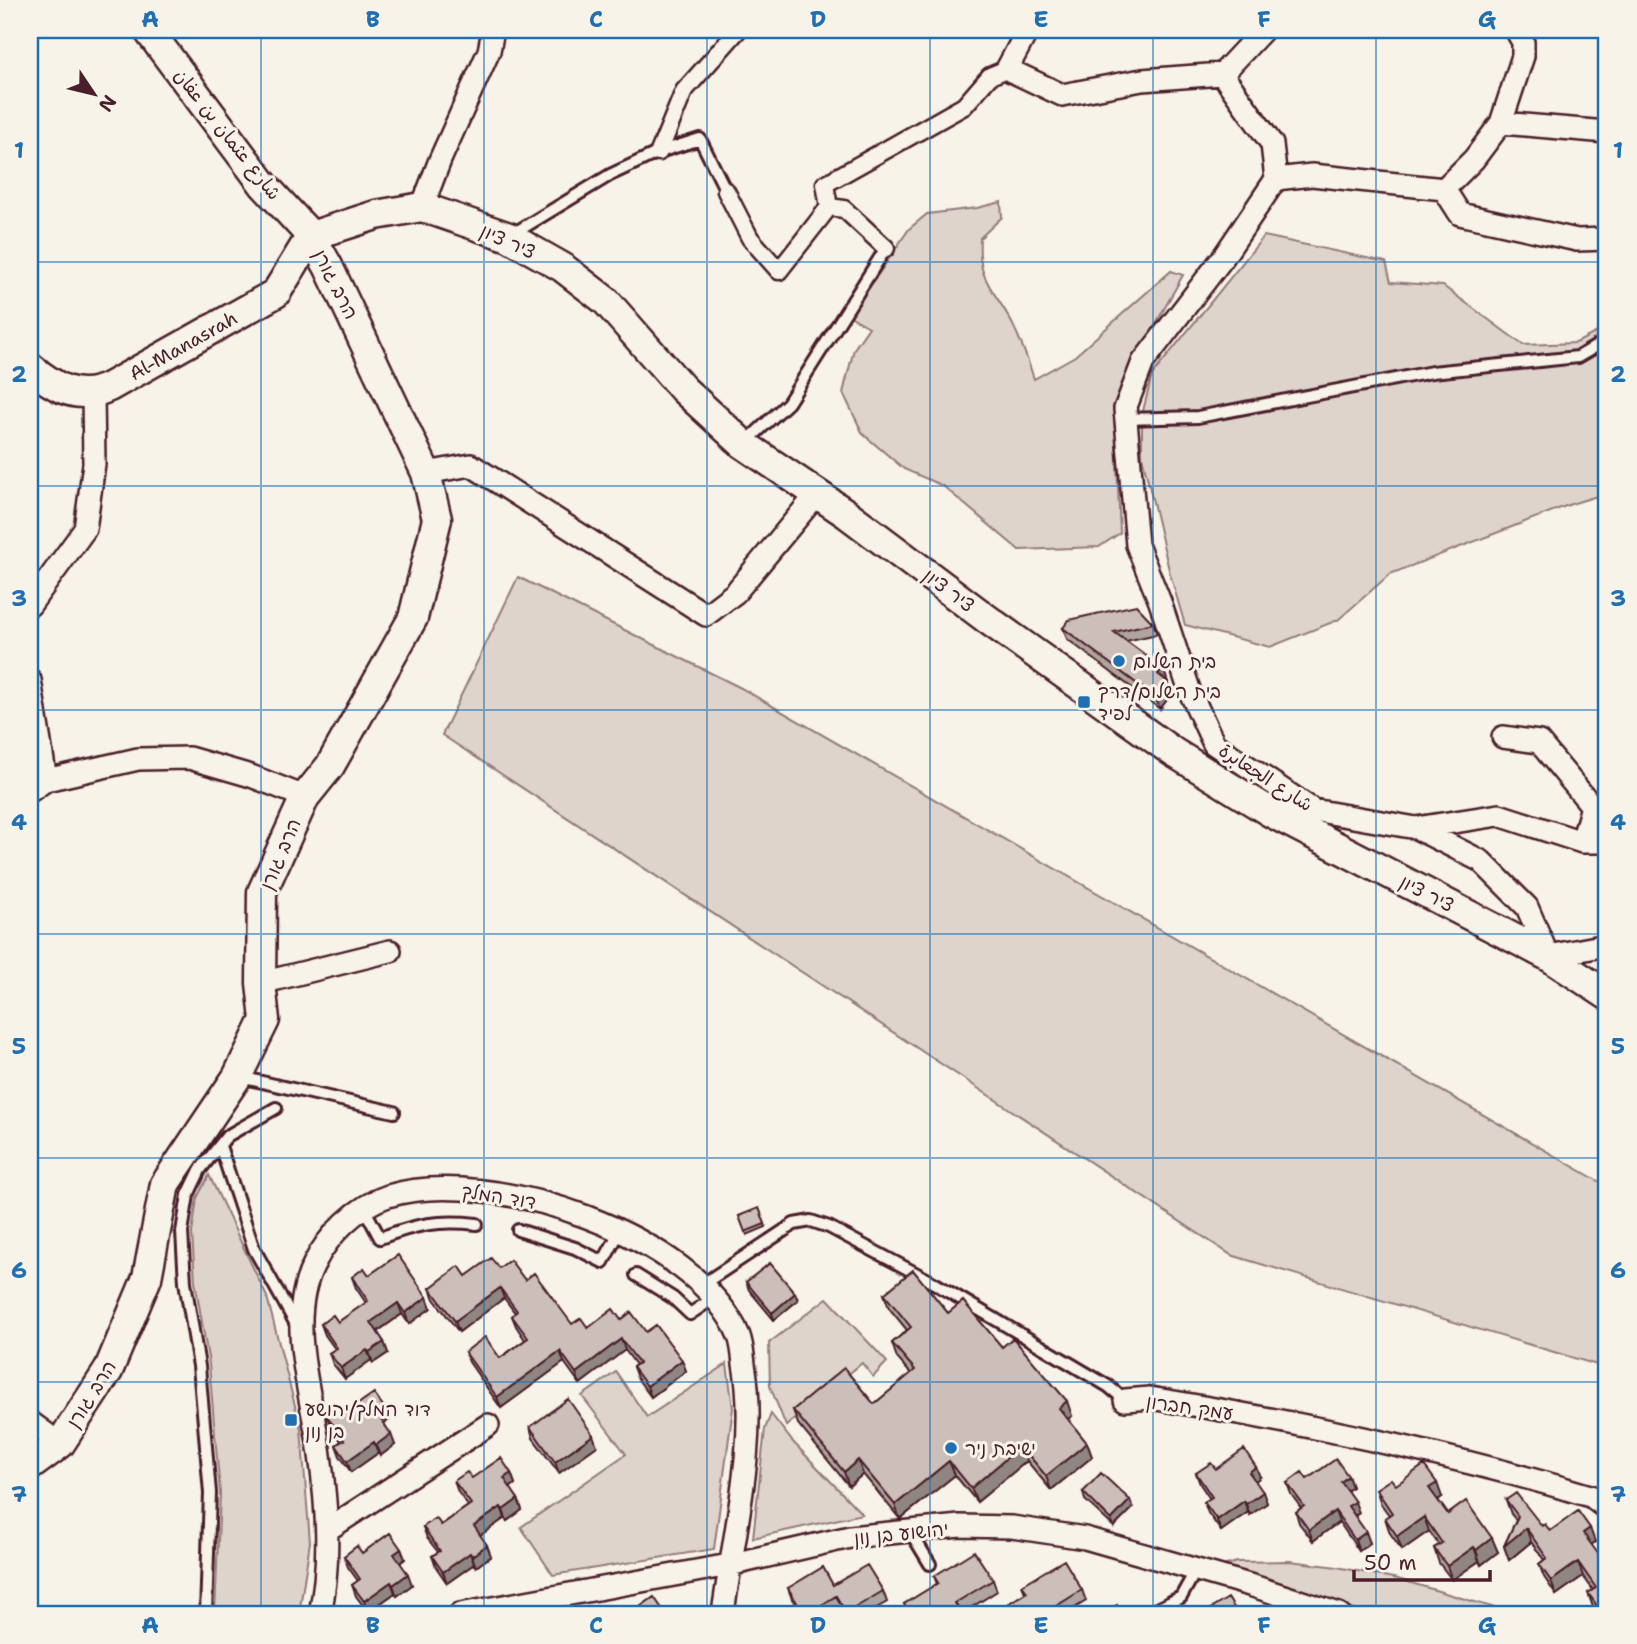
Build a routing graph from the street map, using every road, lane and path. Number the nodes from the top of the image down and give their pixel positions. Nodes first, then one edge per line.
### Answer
1 (148, 30) edge
2 (494, 30) edge
3 (738, 30) edge
4 (1026, 30) edge
5 (1263, 30) edge
6 (1516, 30) edge
7 (1007, 69) junction
8 (1222, 74) junction
9 (1501, 123) junction
10 (1607, 132) edge
11 (659, 152) junction
12 (1276, 179) junction
13 (1444, 189) junction
14 (726, 191) joint
15 (422, 207) junction
16 (829, 207) junction
17 (311, 236) junction
18 (509, 237) junction
19 (1607, 239) edge
20 (886, 248) joint
21 (1607, 340) edge
22 (30, 367) edge
23 (93, 393) junction
24 (1125, 419) junction
25 (743, 444) junction
26 (426, 473) junction
27 (817, 494) junction
28 (30, 605) edge
29 (30, 680) edge
30 (1503, 737) dead end
31 (38, 786) edge
32 (305, 797) junction
33 (1416, 828) junction
34 (1582, 842) junction
35 (1607, 842) edge
36 (1607, 945) edge
37 (390, 951) dead end
38 (1548, 956) junction
39 (261, 983) junction
40 (1607, 995) edge
41 (237, 1077) junction
42 (276, 1108) dead end
43 (394, 1112) dead end
44 (220, 1146) junction
45 (364, 1208) junction
46 (477, 1224) dead end
47 (518, 1230) dead end
48 (620, 1231) junction
49 (636, 1275) dead end
50 (709, 1291) junction
51 (301, 1332) junction
52 (1125, 1400) joint
53 (30, 1422) edge
54 (488, 1424) dead end
55 (60, 1444) junction
56 (30, 1466) edge
57 (1574, 1491) junction
58 (1607, 1501) edge
59 (1607, 1515) edge
60 (327, 1530) junction
61 (910, 1531) junction
62 (930, 1564) dead end
63 (729, 1565) junction
64 (1196, 1570) junction
65 (206, 1614) edge
66 (320, 1614) edge
67 (465, 1614) edge
68 (723, 1614) edge
69 (1147, 1614) edge
70 (1339, 1614) edge

1 - 17 street, شارع عثمان بن عفان
2 - 15 street
3 - 11 street
4 - 7 street
5 - 8 street
6 - 9 street
7 - 8 street
7 - 16 street
8 - 12 street
9 - 10 street
9 - 13 street
11 - 14 lane
11 - 18 lane
12 - 13 street
12 - 24 street, شارع الجعابرة
13 - 19 street
14 - 16 street
15 - 17 street, ציר ציון
15 - 18 street, ציר ציון
16 - 20 street
17 - 23 street, Al-Manasrah
17 - 26 street, הרב גורן
18 - 25 street, ציר ציון
20 - 25 lane
21 - 24 lane
22 - 23 street
23 - 28 street
24 - 33 street, شارع الجعابرة
25 - 27 street, ציר ציון
26 - 27 street
26 - 32 street, הרב גורן
27 - 38 street, ציר ציון
29 - 31 street
30 - 34 street
31 - 32 street
32 - 39 street, הרב גורן
33 - 34 street
33 - 38 street, شارع الجعابرة
34 - 35 street
36 - 38 street
37 - 39 street
38 - 40 street, ציר ציון
39 - 41 street, הרב גורן
41 - 43 lane
41 - 55 street, הרב גורן
42 - 44 lane
44 - 51 lane
44 - 65 lane
45 - 46 lane
45 - 48 street, דוד המלך
45 - 51 street, דוד המלך
47 - 48 lane
48 - 50 street, דוד המלך
49 - 50 lane, עמק חברון
50 - 52 lane, עמק חברון
50 - 63 street, דוד המלך
51 - 60 street, דוד המלך
52 - 57 street, עמק חברון
53 - 55 street
54 - 60 street
55 - 56 street, הרב גורן
57 - 58 street, עמק חברון
57 - 59 lane
60 - 66 street, דוד המלך
61 - 62 lane
61 - 63 street, יהושוע בן נון
61 - 64 street, יהושוע בן נון
63 - 67 street, יהושוע בן נון
63 - 68 street, דוד המלך
64 - 69 lane
64 - 70 street, יהושוע בן נון

